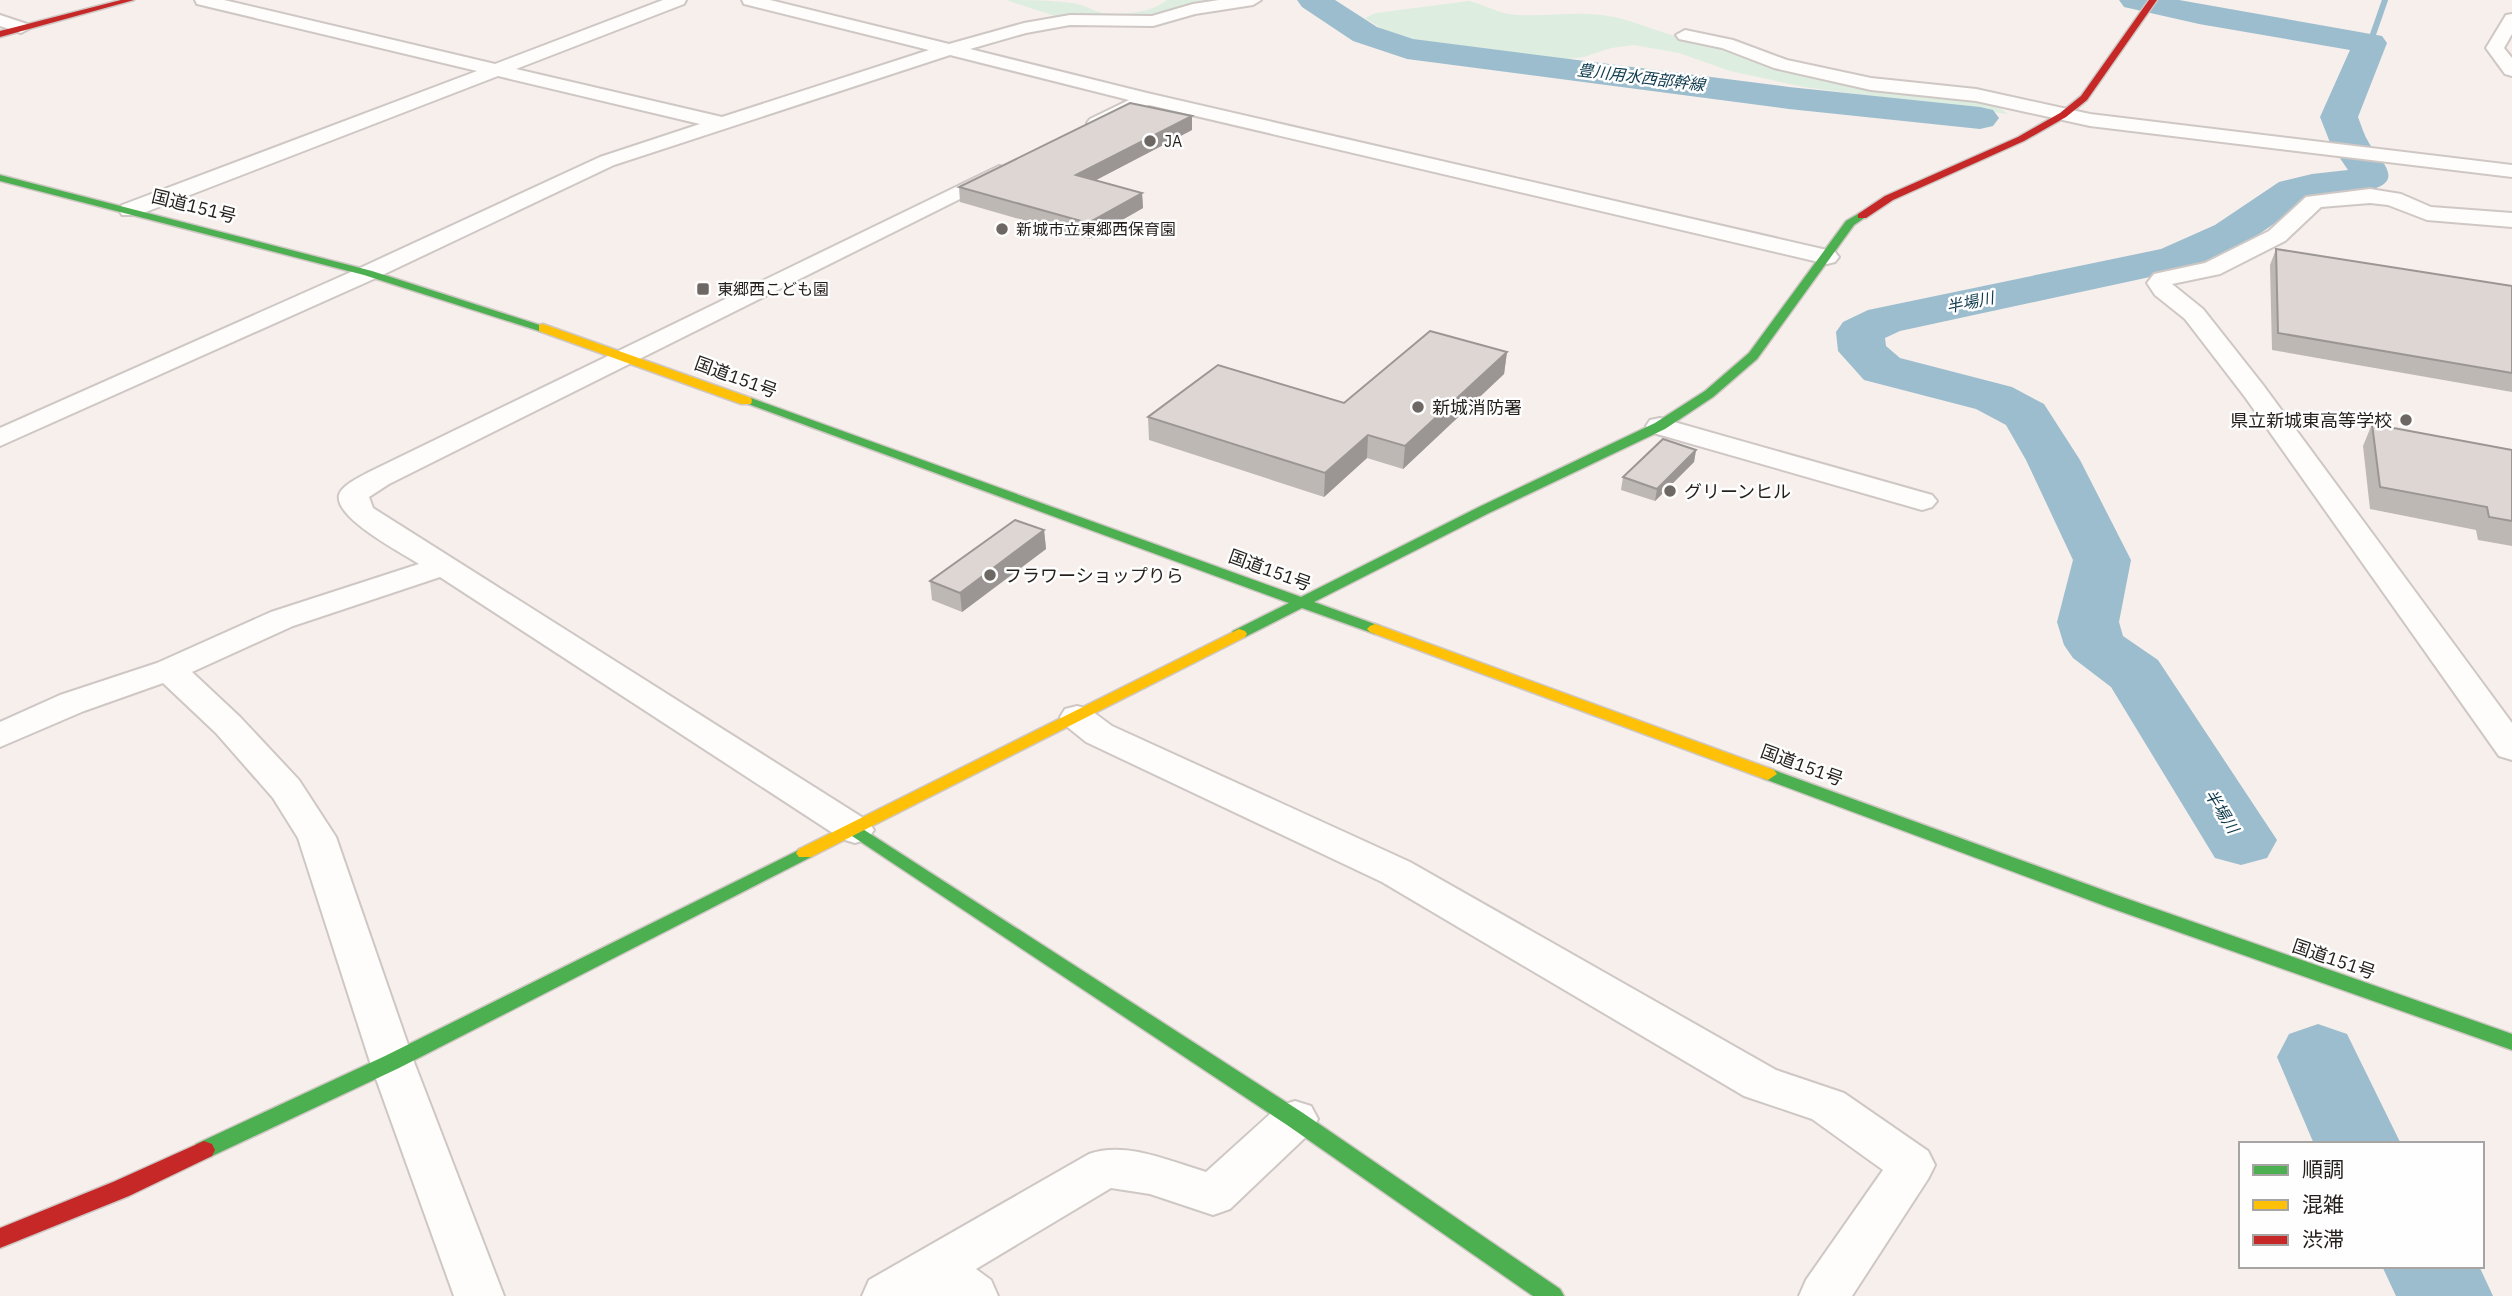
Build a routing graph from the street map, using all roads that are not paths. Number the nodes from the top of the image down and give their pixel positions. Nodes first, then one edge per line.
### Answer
1 (130, 0) edge
2 (203, 0) edge
3 (678, 0) edge
4 (750, 0) edge
5 (1253, 0) edge
6 (2150, 3) edge
7 (2512, 19) edge
8 (0, 20) edge
9 (21, 28) junction
10 (0, 34) edge
11 (1685, 35) dead end
12 (948, 50) junction
13 (500, 68) junction
14 (2512, 70) edge
15 (1147, 99) junction
16 (2063, 116) junction
17 (721, 123) junction
18 (1073, 135) edge
19 (1023, 160) edge
20 (2512, 171) edge
21 (0, 178) edge
22 (130, 210) junction
23 (2512, 220) edge
24 (1827, 257) junction
25 (368, 273) junction
26 (623, 356) junction
27 (1660, 426) junction
28 (0, 438) edge
29 (1922, 501) dead end
30 (444, 566) junction
31 (1304, 603) junction
32 (169, 670) junction
33 (1077, 717) junction
34 (0, 736) edge
35 (2512, 748) edge
36 (855, 830) junction
37 (2512, 1042) edge
38 (392, 1062) junction
39 (1296, 1119) junction
40 (0, 1238) edge
41 (958, 1281) edge
42 (479, 1296) edge
43 (887, 1296) edge
44 (1552, 1296) edge
45 (1824, 1296) edge

1 - 9 main road
2 - 13 street
3 - 13 street
4 - 12 street
5 - 12 street
6 - 16 main road
7 - 14 street
8 - 9 street
9 - 10 main road
11 - 16 street
12 - 15 street
12 - 17 street
13 - 17 street
13 - 22 street
15 - 18 street
15 - 24 street
16 - 20 street
16 - 24 main road
17 - 25 street
19 - 26 street
21 - 22 main road, 国道151号
22 - 25 main road, 国道151号
23 - 35 street
24 - 27 main road
25 - 26 main road, 国道151号
25 - 28 street
26 - 30 street
26 - 31 main road, 国道151号
27 - 29 street
27 - 31 main road
30 - 32 street
30 - 36 street
31 - 33 main road
31 - 37 main road, 国道151号
32 - 34 street
32 - 38 street
33 - 36 main road
33 - 45 street
36 - 38 main road
36 - 39 main road
38 - 40 main road
38 - 42 street
39 - 41 street
39 - 44 main road
41 - 43 street

